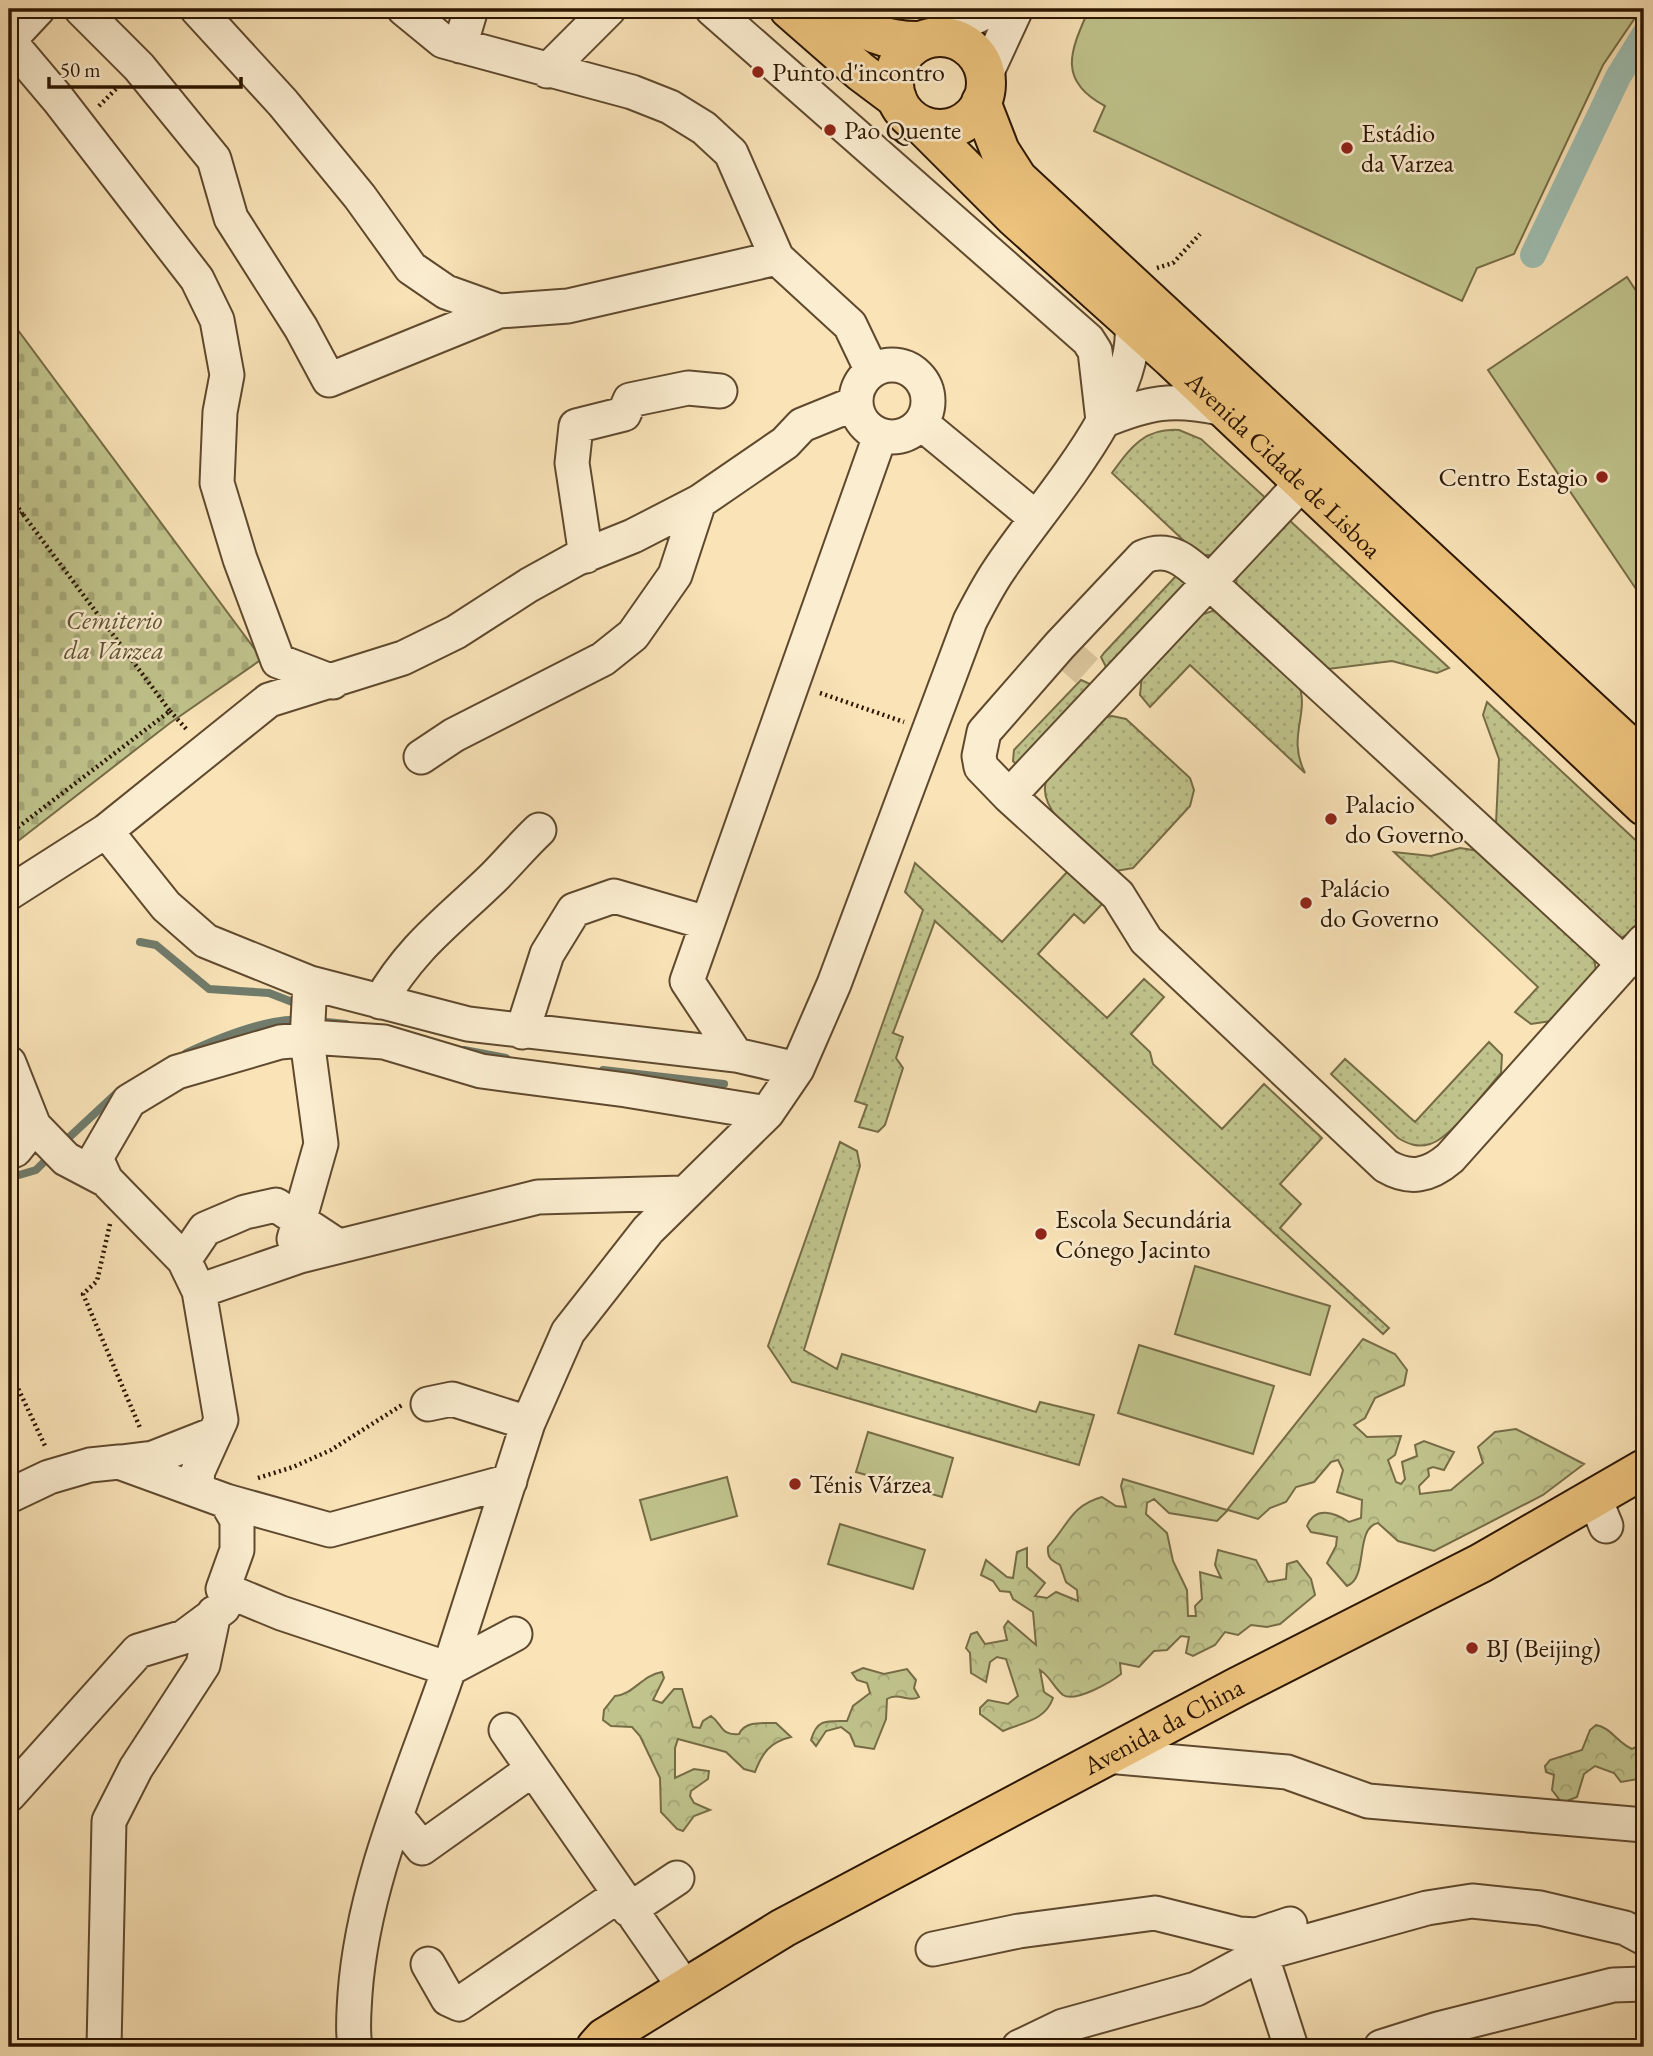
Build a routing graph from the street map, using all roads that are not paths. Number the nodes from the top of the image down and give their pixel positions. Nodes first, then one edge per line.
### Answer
1 (38, 9) edge
2 (80, 9) edge
3 (197, 9) edge
4 (404, 9) edge
5 (471, 9) edge
6 (609, 9) edge
7 (712, 9) edge
8 (789, 9) edge
9 (836, 9) edge
10 (992, 9) edge
11 (1016, 9) edge
12 (928, 39) junction
13 (9, 40) edge
14 (460, 46) junction
15 (547, 71) junction
16 (983, 89) junction
17 (897, 99) junction
18 (923, 126) junction
19 (778, 258) junction
20 (499, 311) junction
21 (1132, 324) junction
22 (872, 371) junction
23 (720, 391) dead end
24 (856, 403) junction
25 (1220, 408) junction
26 (1103, 421) junction
27 (921, 423) junction
28 (880, 436) junction
29 (1302, 483) junction
30 (699, 502) junction
31 (1036, 518) junction
32 (586, 556) junction
33 (1210, 583) junction
34 (1081, 665) junction
35 (333, 682) junction
36 (421, 757) dead end
37 (1644, 760) edge
38 (1009, 796) junction
39 (1644, 806) edge
40 (539, 830) dead end
41 (106, 831) junction
42 (9, 893) edge
43 (707, 923) junction
44 (1634, 953) edge
45 (310, 983) junction
46 (380, 1002) junction
47 (522, 1032) junction
48 (307, 1040) junction
49 (736, 1055) junction
50 (9, 1063) edge
51 (797, 1069) junction
52 (767, 1114) junction
53 (48, 1142) junction
54 (9, 1152) edge
55 (111, 1186) junction
56 (683, 1193) junction
57 (299, 1220) junction
58 (338, 1246) junction
59 (290, 1259) junction
60 (184, 1260) junction
61 (199, 1291) junction
62 (428, 1404) road end
63 (528, 1423) junction
64 (214, 1434) junction
65 (119, 1462) junction
66 (1644, 1469) edge
67 (510, 1481) junction
68 (196, 1490) junction
69 (9, 1496) edge
70 (226, 1501) junction
71 (227, 1605) junction
72 (515, 1634) dead end
73 (449, 1670) junction
74 (506, 1730) dead end
75 (1107, 1756) junction
76 (533, 1769) junction
77 (9, 1795) edge
78 (398, 1818) junction
79 (1644, 1825) edge
80 (677, 1878) dead end
81 (624, 1903) junction
82 (1404, 1915) junction
83 (1644, 1938) edge
84 (933, 1949) dead end
85 (1261, 1954) junction
86 (428, 1964) dead end
87 (1644, 1984) edge
88 (685, 1988) junction
89 (104, 2047) edge
90 (355, 2047) edge
91 (596, 2047) edge
92 (634, 2047) edge
93 (1019, 2047) edge
94 (1291, 2047) edge
95 (1381, 2047) edge

1 - 13 street
2 - 20 street
3 - 20 street
4 - 14 street
5 - 14 street
6 - 15 street
7 - 26 street
8 - 17 main road
9 - 12 main road
10 - 12 street
11 - 16 street
12 - 16 main road
12 - 17 main road
13 - 35 street
14 - 15 street
15 - 19 street
16 - 18 main road
16 - 37 main road, Avenida Cidade de Lisboa
17 - 18 main road
18 - 21 main road, Avenida Cidade de Lisboa
19 - 20 street
19 - 22 street
21 - 25 main road, Avenida Cidade de Lisboa
21 - 26 street
22 - 24 street
22 - 27 street
23 - 32 street
24 - 28 street
24 - 30 street
25 - 26 street
25 - 29 main road, Avenida Cidade de Lisboa
26 - 31 street
27 - 28 street
27 - 31 street
28 - 43 street
29 - 33 street
29 - 39 main road, Avenida Cidade de Lisboa
30 - 32 street
30 - 36 street
31 - 51 street
32 - 35 street
33 - 34 street
33 - 34 street
33 - 44 street
34 - 38 street
34 - 38 street
35 - 41 street
38 - 44 street
40 - 46 street
41 - 42 street
41 - 45 street
43 - 47 street
43 - 49 street
45 - 46 street
45 - 48 street
46 - 47 street
47 - 49 street
48 - 52 street
48 - 55 street
48 - 57 street
49 - 51 street
50 - 53 street
51 - 52 street
52 - 56 street
53 - 54 street
53 - 55 street
55 - 60 street
56 - 58 street
56 - 63 street
57 - 58 street
57 - 59 street
57 - 60 street
58 - 59 street
59 - 61 street
60 - 61 street
61 - 64 street
62 - 63 street
63 - 67 street
64 - 65 street
64 - 68 street
65 - 68 street
65 - 69 street
66 - 75 main road, Avenida da China
67 - 70 street
67 - 73 street
68 - 70 street
70 - 71 street
71 - 73 street
71 - 77 street
71 - 89 street
72 - 73 street
73 - 78 street
74 - 76 street
75 - 79 street
75 - 88 main road, Avenida da China
76 - 78 street
76 - 81 street
78 - 90 street
80 - 81 street
81 - 86 street
81 - 88 street
82 - 83 street
82 - 84 street
82 - 85 street
85 - 93 street
85 - 94 street
87 - 95 street
88 - 91 main road, Avenida da China
88 - 92 main road, Avenida da China

